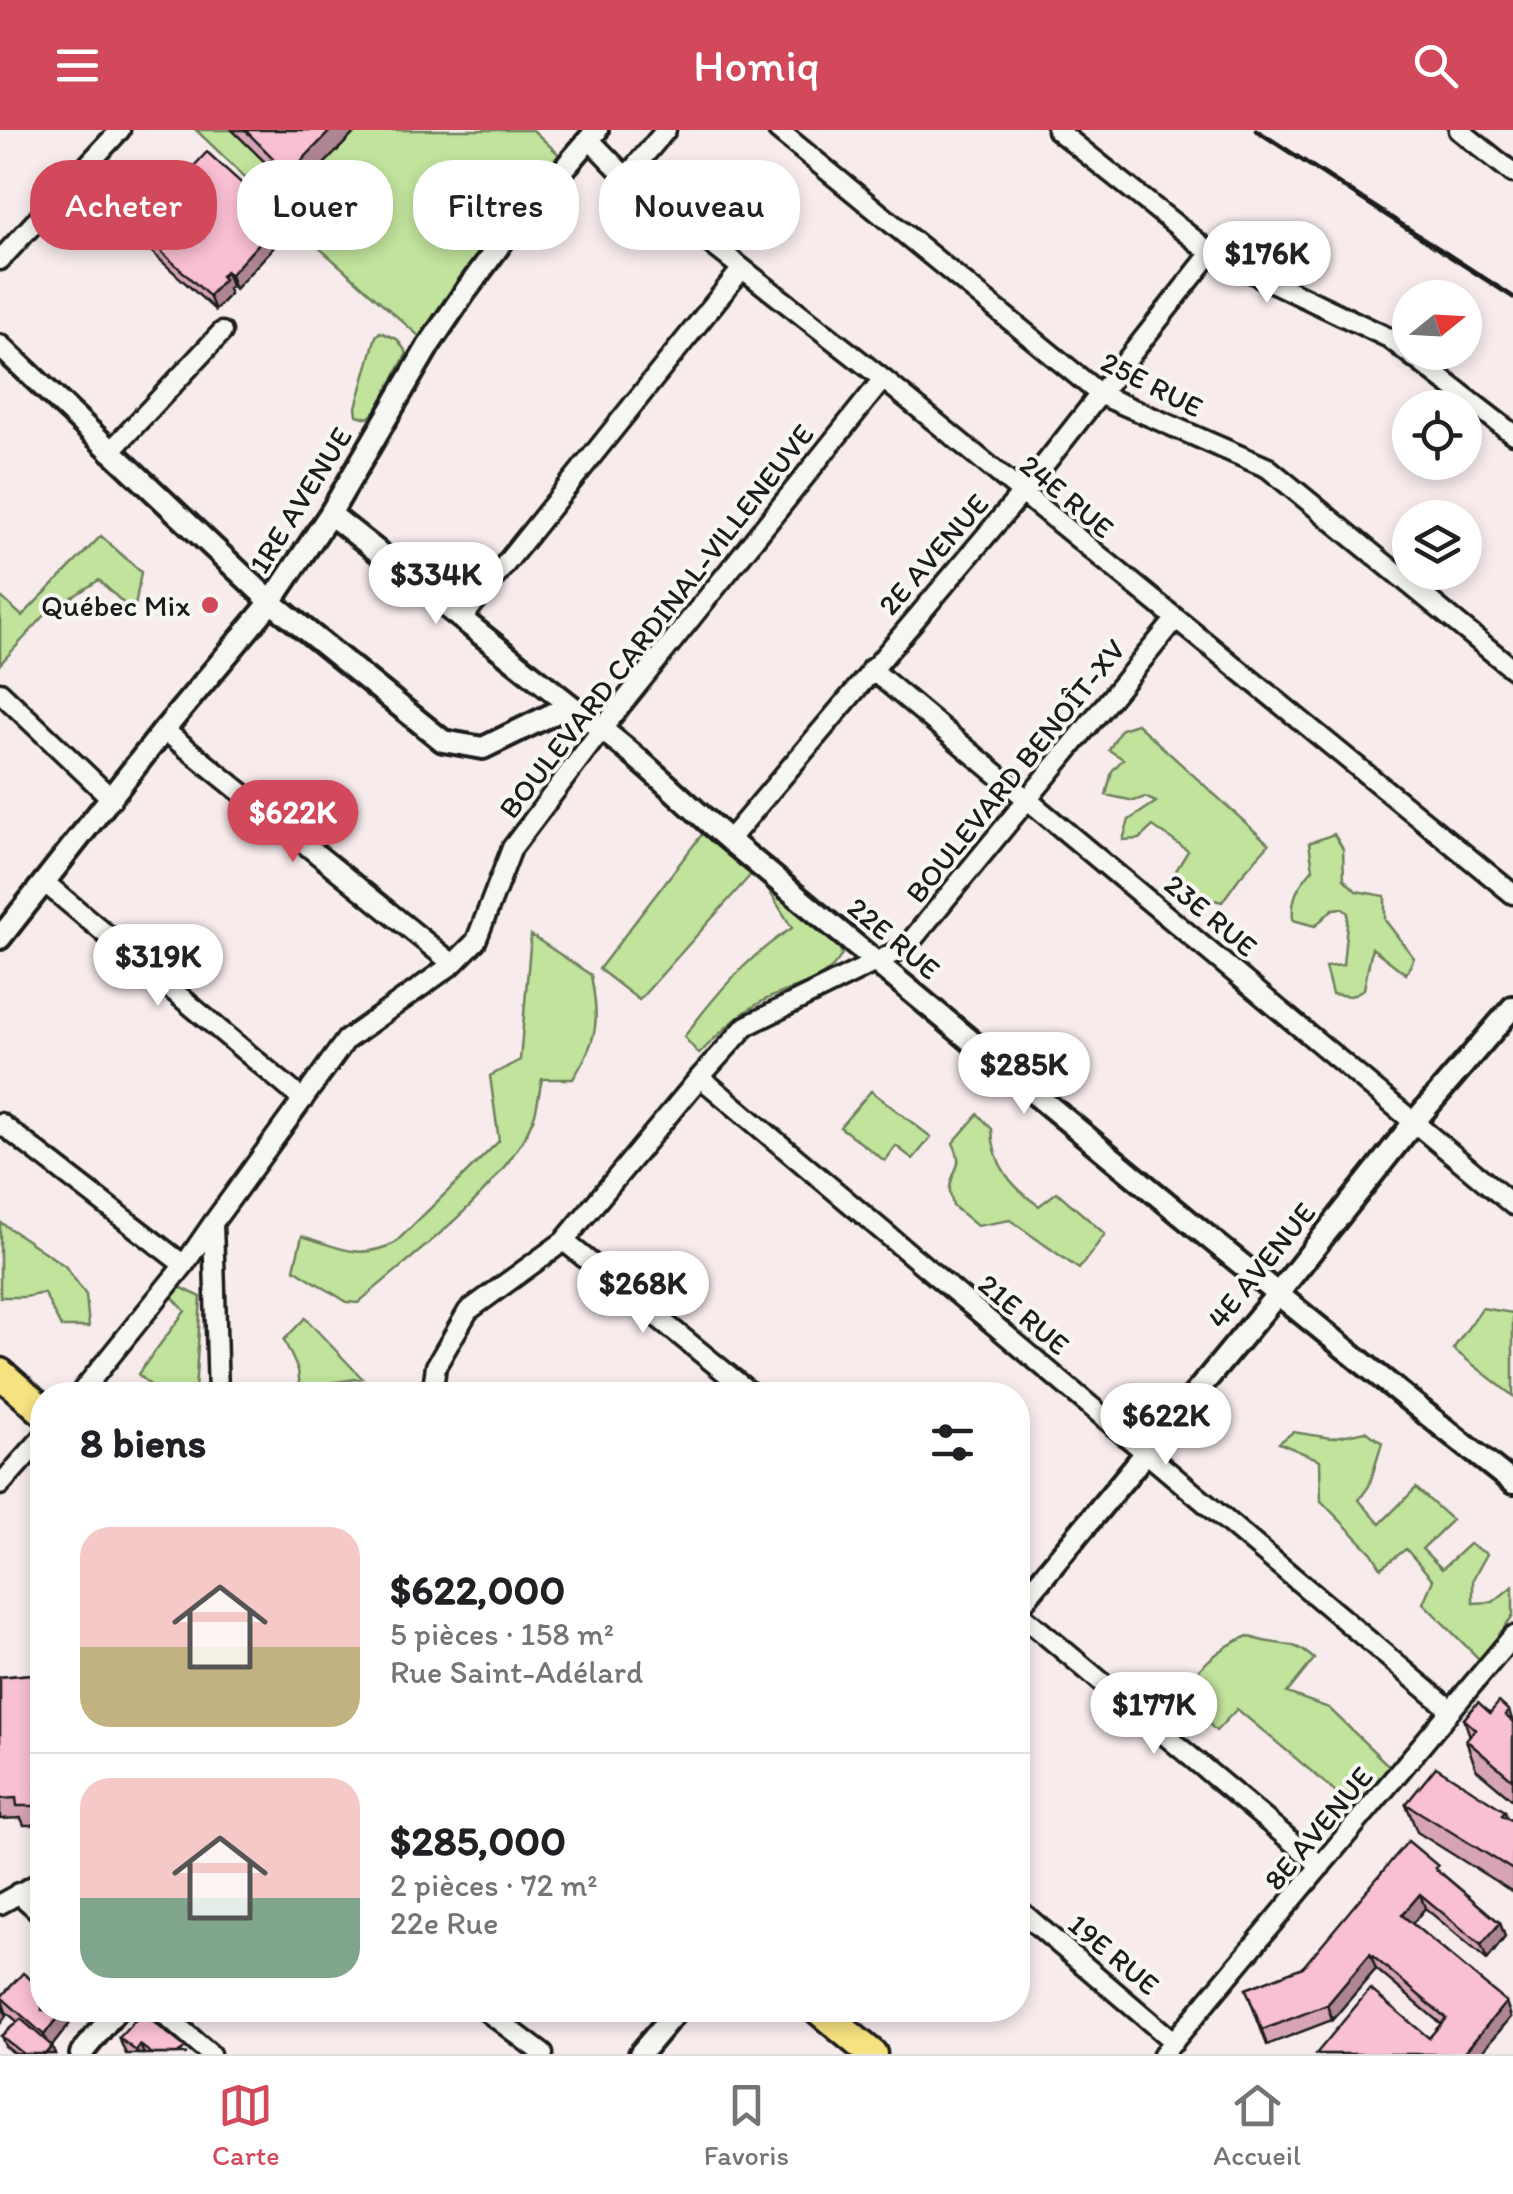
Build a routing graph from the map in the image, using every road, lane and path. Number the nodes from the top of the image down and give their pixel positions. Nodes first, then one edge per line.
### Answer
1 (120, 130) edge
2 (666, 130) edge
3 (778, 130) edge
4 (1057, 130) edge
5 (1459, 130) edge
6 (593, 134) edge
7 (613, 160) edge
8 (640, 160) edge
9 (1513, 173) edge
10 (716, 250) edge
11 (1211, 253) junction
12 (0, 260) edge
13 (741, 270) junction
14 (222, 332) dead end
15 (0, 346) edge
16 (882, 379) junction
17 (1101, 395) junction
18 (1513, 434) edge
19 (110, 452) junction
20 (1022, 494) junction
21 (330, 514) junction
22 (272, 602) junction
23 (464, 618) junction
24 (1175, 620) junction
25 (871, 669) junction
26 (1513, 669) edge
27 (0, 692) edge
28 (569, 706) junction
29 (602, 729) junction
30 (164, 730) junction
31 (1027, 798) junction
32 (112, 800) junction
33 (729, 840) junction
34 (44, 882) junction
35 (1513, 894) edge
36 (1, 933) edge
37 (876, 962) junction
38 (453, 964) junction
39 (1513, 1007) edge
40 (700, 1077) junction
41 (303, 1100) junction
42 (1416, 1121) junction
43 (0, 1123) edge
44 (1513, 1206) edge
45 (212, 1224) junction
46 (564, 1240) junction
47 (184, 1265) junction
48 (1276, 1296) junction
49 (0, 1373) edge
50 (89, 1382) edge
51 (218, 1382) edge
52 (434, 1382) edge
53 (737, 1382) edge
54 (30, 1399) edge
55 (30, 1451) edge
56 (1146, 1453) junction
57 (1513, 1483) edge
58 (0, 1485) edge
59 (1030, 1594) edge
60 (1030, 1619) edge
61 (1513, 1636) edge
62 (1451, 1710) junction
63 (1320, 1866) junction
64 (30, 1887) edge
65 (18, 1893) junction
66 (0, 1904) edge
67 (30, 1904) edge
68 (1030, 1920) edge
69 (107, 2022) edge
70 (173, 2022) edge
71 (500, 2022) edge
72 (667, 2022) edge
73 (833, 2022) edge
74 (1169, 2048) edge
75 (81, 2054) edge
76 (210, 2054) edge
77 (543, 2054) edge
78 (640, 2054) edge
79 (872, 2054) edge

1 - 12 street
2 - 8 street
3 - 17 street, 25E RUE
4 - 11 street
5 - 9 street
6 - 7 street, 24E RUE
6 - 21 street, 1RE AVENUE
10 - 13 street, 24E RUE
11 - 17 street, 2E AVENUE
11 - 18 street
13 - 16 street, 24E RUE
13 - 23 street
14 - 19 street
15 - 19 street
16 - 20 street, 24E RUE
16 - 29 street, BOULEVARD CARDINAL-VILLENEUVE
17 - 20 street, 2E AVENUE
17 - 26 street, 25E RUE
19 - 22 street
20 - 24 street, 24E RUE
20 - 25 street, 2E AVENUE
21 - 22 street, 1RE AVENUE
21 - 23 street, 22E RUE
22 - 28 street
22 - 30 street, 1RE AVENUE
23 - 28 street, 22E RUE
24 - 31 street, BOULEVARD BENOÎT-XV
24 - 35 street, 24E RUE
25 - 31 street, 23E RUE
25 - 33 street, 2E AVENUE
27 - 32 street
28 - 29 street, 22E RUE
29 - 33 street, 22E RUE
29 - 38 street, BOULEVARD CARDINAL-VILLENEUVE
30 - 32 street, 1RE AVENUE
30 - 38 street
31 - 37 street, BOULEVARD BENOÎT-XV
31 - 42 street, 23E RUE
32 - 34 street, 1RE AVENUE
33 - 37 street, 22E RUE
34 - 36 street, 1RE AVENUE
34 - 41 street
37 - 40 street, BOULEVARD BENOÎT-XV
37 - 48 street, 22E RUE
38 - 41 street, BOULEVARD CARDINAL-VILLENEUVE
39 - 42 street, 4E AVENUE
40 - 46 street, BOULEVARD BENOÎT-XV
40 - 56 street, 21E RUE
41 - 45 street, BOULEVARD CARDINAL-VILLENEUVE
42 - 44 street, 23E RUE
42 - 48 street, 4E AVENUE
43 - 47 street
45 - 47 street, BOULEVARD CARDINAL-VILLENEUVE
45 - 51 street
46 - 52 street, BOULEVARD BENOÎT-XV
46 - 53 street
47 - 50 street, BOULEVARD CARDINAL-VILLENEUVE
48 - 56 street, 4E AVENUE
48 - 57 street, 22E RUE
49 - 54 main road
55 - 58 street
56 - 59 street, 4E AVENUE
56 - 62 street, 21E RUE
60 - 63 street
61 - 62 street, 8E AVENUE
62 - 63 street, 8E AVENUE
63 - 74 street, 8E AVENUE
64 - 65 street
65 - 66 street
65 - 67 street
68 - 74 street, 19E RUE
69 - 75 street
70 - 76 street
71 - 77 street
72 - 78 street
73 - 79 main road

